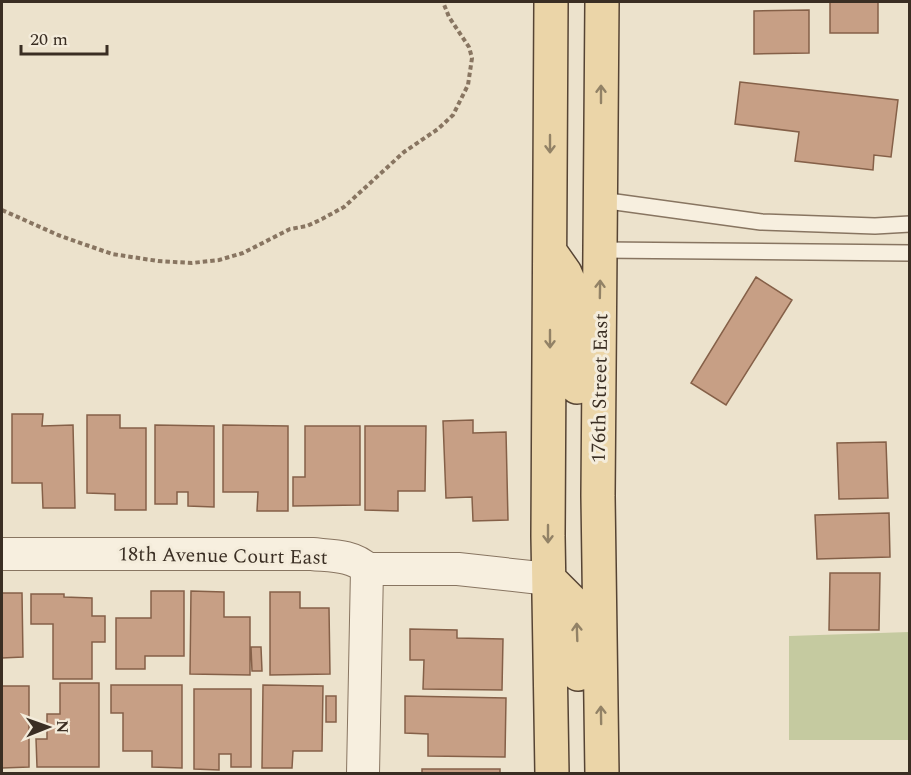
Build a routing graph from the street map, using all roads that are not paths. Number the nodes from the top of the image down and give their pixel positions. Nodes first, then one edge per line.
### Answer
1 (551, 2) edge
2 (602, 2) edge
3 (601, 200) junction
4 (909, 224) edge
5 (601, 250) junction
6 (550, 251) junction
7 (909, 253) edge
8 (598, 496) junction
9 (2, 554) edge
10 (368, 569) junction
11 (549, 579) junction
12 (363, 774) edge
13 (552, 774) edge
14 (588, 774) edge
15 (602, 774) edge

1 -> 6 main road
3 -> 2 main road, 176th Street East
3 - 4 lane
3 - 5 main road, 176th Street East
5 - 7 lane
8 -> 5 main road, 176th Street East
6 - 8 main road
6 -> 11 main road
15 -> 8 main road, 176th Street East
9 - 10 street, 18th Avenue Court East
10 - 11 street, 18th Avenue Court East
10 - 12 street
11 - 13 main road
14 -> 11 main road

